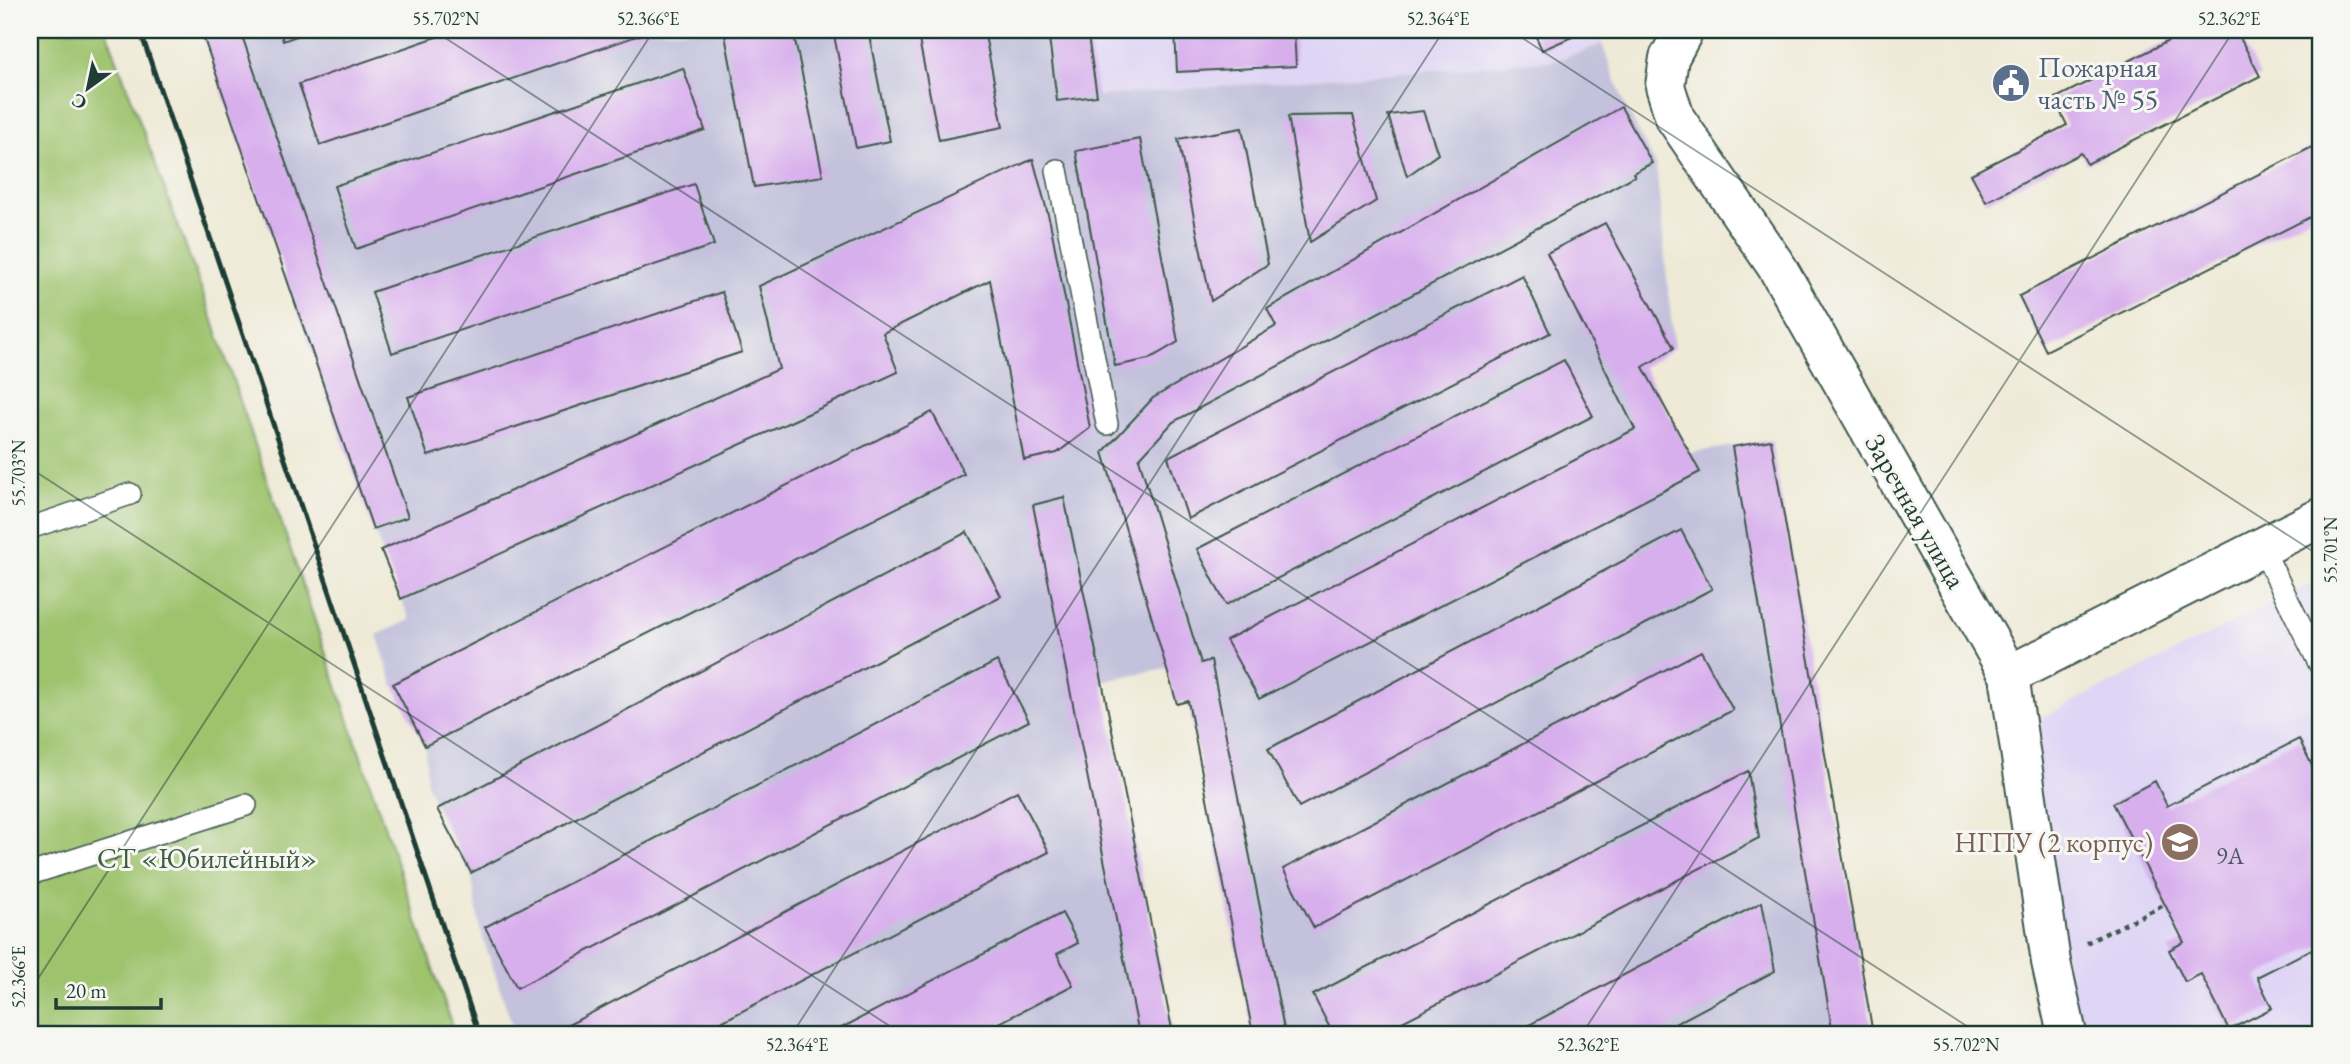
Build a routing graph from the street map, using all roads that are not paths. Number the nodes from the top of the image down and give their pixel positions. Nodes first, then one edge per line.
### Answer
1 (1683, 31) edge
2 (1057, 170) dead end
3 (1107, 424) dead end
4 (130, 494) dead end
5 (2320, 518) edge
6 (30, 528) edge
7 (2262, 548) junction
8 (2320, 665) edge
9 (2009, 675) junction
10 (246, 805) dead end
11 (30, 874) edge
12 (2067, 1034) edge

1 - 9 street, Заречная улица
2 - 3 lane
4 - 6 lane
5 - 7 street
7 - 8 lane
7 - 9 street
9 - 12 street, Заречная улица
10 - 11 lane

